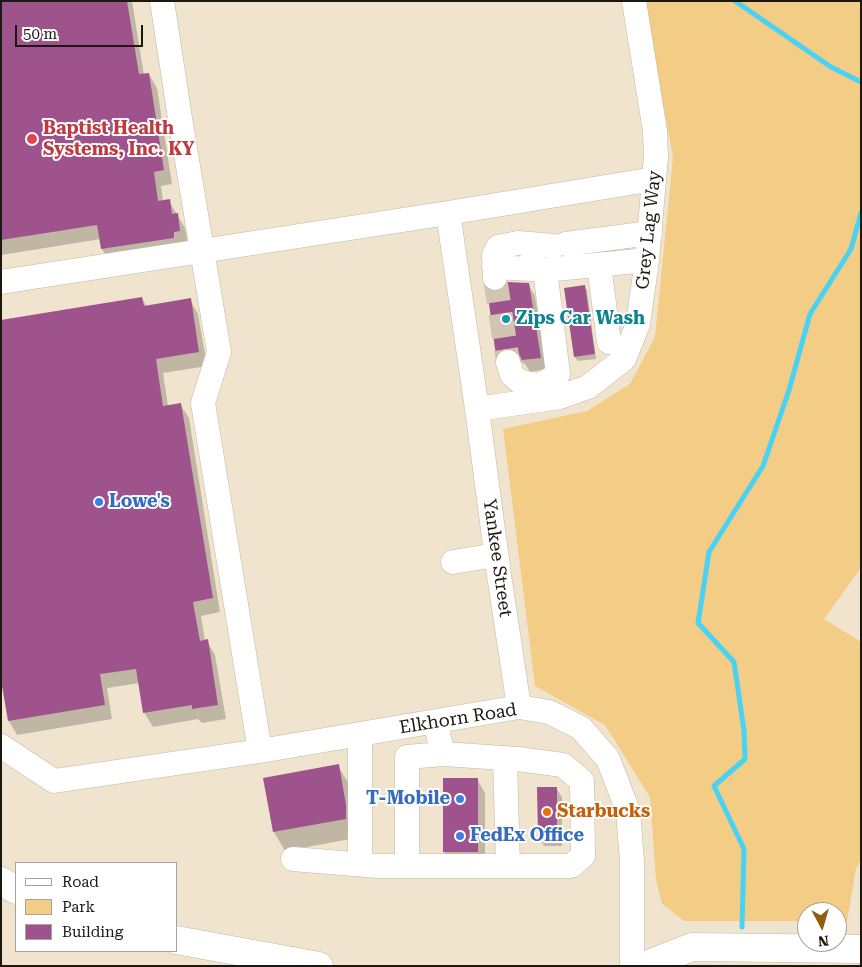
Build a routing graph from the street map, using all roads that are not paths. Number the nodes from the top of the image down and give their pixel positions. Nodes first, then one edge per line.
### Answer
1 (162, 1) edge
2 (634, 1) edge
3 (654, 179) junction
4 (448, 213) junction
5 (650, 233) junction
6 (551, 245) junction
7 (202, 250) junction
8 (647, 260) junction
9 (599, 265) junction
10 (538, 269) junction
11 (1, 282) edge
12 (609, 342) dead end
13 (508, 362) tunnel mouth
14 (477, 409) junction
15 (496, 555) junction
16 (453, 562) dead end
17 (519, 707) junction
18 (434, 722) junction
19 (360, 734) junction
20 (1, 746) edge
21 (260, 751) junction
22 (443, 754) junction
23 (505, 758) junction
24 (293, 858) dead end
25 (360, 864) junction
26 (407, 866) junction
27 (508, 866) junction
28 (1, 881) edge
29 (15, 889) edge
30 (178, 940) edge
31 (861, 949) edge
32 (319, 966) edge
33 (632, 966) edge
34 (644, 966) edge

1 - 7 street
2 - 3 street, Grey Lag Way
3 - 4 street
3 - 5 street, Grey Lag Way
4 - 7 street
4 - 14 street, Yankee Street
5 - 6 street
5 - 8 street, Grey Lag Way
6 - 10 street
6 - 10 street
7 - 11 street
7 - 21 street
8 - 9 street
8 - 14 street, Grey Lag Way
9 - 10 street
9 - 12 street
10 - 13 street
14 - 15 street, Yankee Street
15 - 16 street
15 - 17 street, Yankee Street
17 - 18 street, Elkhorn Road
17 - 33 street, Elkhorn Road
18 - 19 street, Elkhorn Road
18 - 22 street
19 - 21 street, Elkhorn Road
19 - 25 street
20 - 21 street, Elkhorn Road
22 - 23 street
22 - 26 street
23 - 27 street
23 - 27 street
24 - 25 street
25 - 26 street
26 - 27 street
28 - 29 highway
30 - 32 highway
31 - 34 highway

